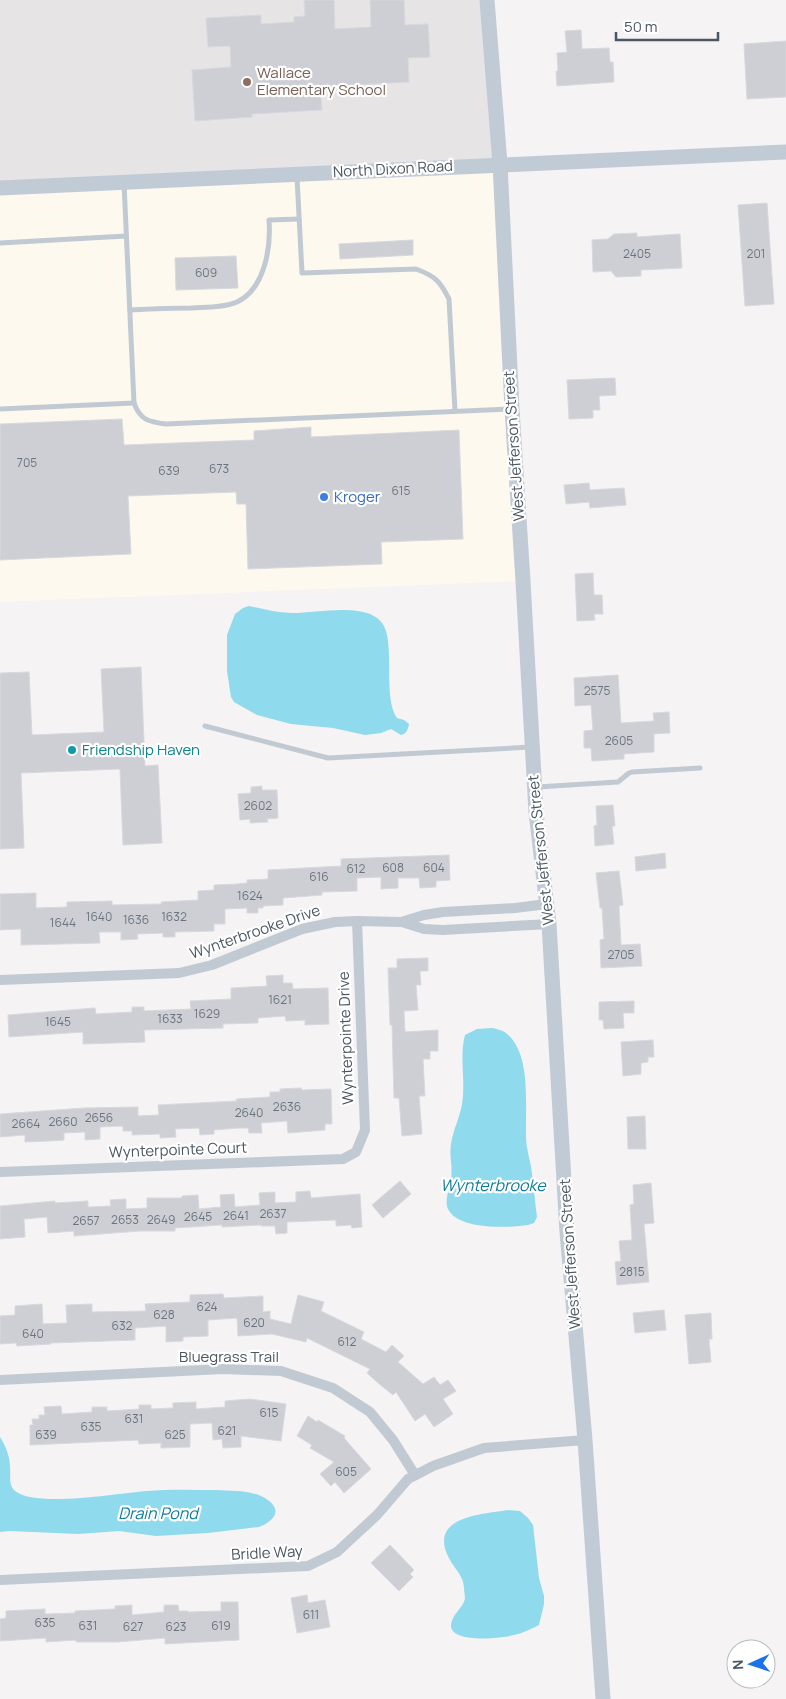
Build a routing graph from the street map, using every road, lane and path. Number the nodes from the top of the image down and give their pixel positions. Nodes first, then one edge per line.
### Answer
1 (487, 0) edge
2 (786, 152) edge
3 (500, 164) junction
4 (297, 173) junction
5 (124, 182) junction
6 (0, 188) edge
7 (299, 218) junction
8 (126, 236) junction
9 (0, 243) edge
10 (130, 310) junction
11 (134, 403) junction
12 (0, 408) edge
13 (512, 409) junction
14 (455, 411) junction
15 (205, 726) dead end
16 (532, 747) junction
17 (700, 768) dead end
18 (534, 788) junction
19 (548, 904) junction
20 (357, 920) junction
21 (401, 922) junction
22 (549, 924) junction
23 (0, 980) edge
24 (356, 1152) joint
25 (0, 1172) edge
26 (0, 1380) edge
27 (585, 1440) junction
28 (415, 1475) junction
29 (0, 1580) edge
30 (603, 1699) edge

1 - 3 street, West Jefferson Street
2 - 3 street, North Dixon Road
3 - 4 street, North Dixon Road
3 - 13 street, West Jefferson Street
4 - 5 street, North Dixon Road
4 - 7 lane
5 - 6 street, North Dixon Road
5 - 8 lane
7 - 10 lane
7 - 14 lane
8 - 9 lane
8 - 10 lane
10 - 11 lane
11 - 12 lane
11 - 14 lane
13 - 14 lane
13 - 16 street, West Jefferson Street
15 - 16 lane
16 - 18 street, West Jefferson Street
17 - 18 lane
18 - 19 street, West Jefferson Street
19 - 21 street, Wynterbrooke Drive
19 - 22 street, West Jefferson Street
20 - 21 street, Wynterbrooke Drive
20 - 23 street, Wynterbrooke Drive
20 - 24 street, Wynterpointe Drive
21 - 22 street
22 - 27 street, West Jefferson Street
24 - 25 street, Wynterpointe Court
26 - 28 street, Bluegrass Trail
27 - 28 street, Bridle Way
27 - 30 street, West Jefferson Street
28 - 29 street, Bridle Way

